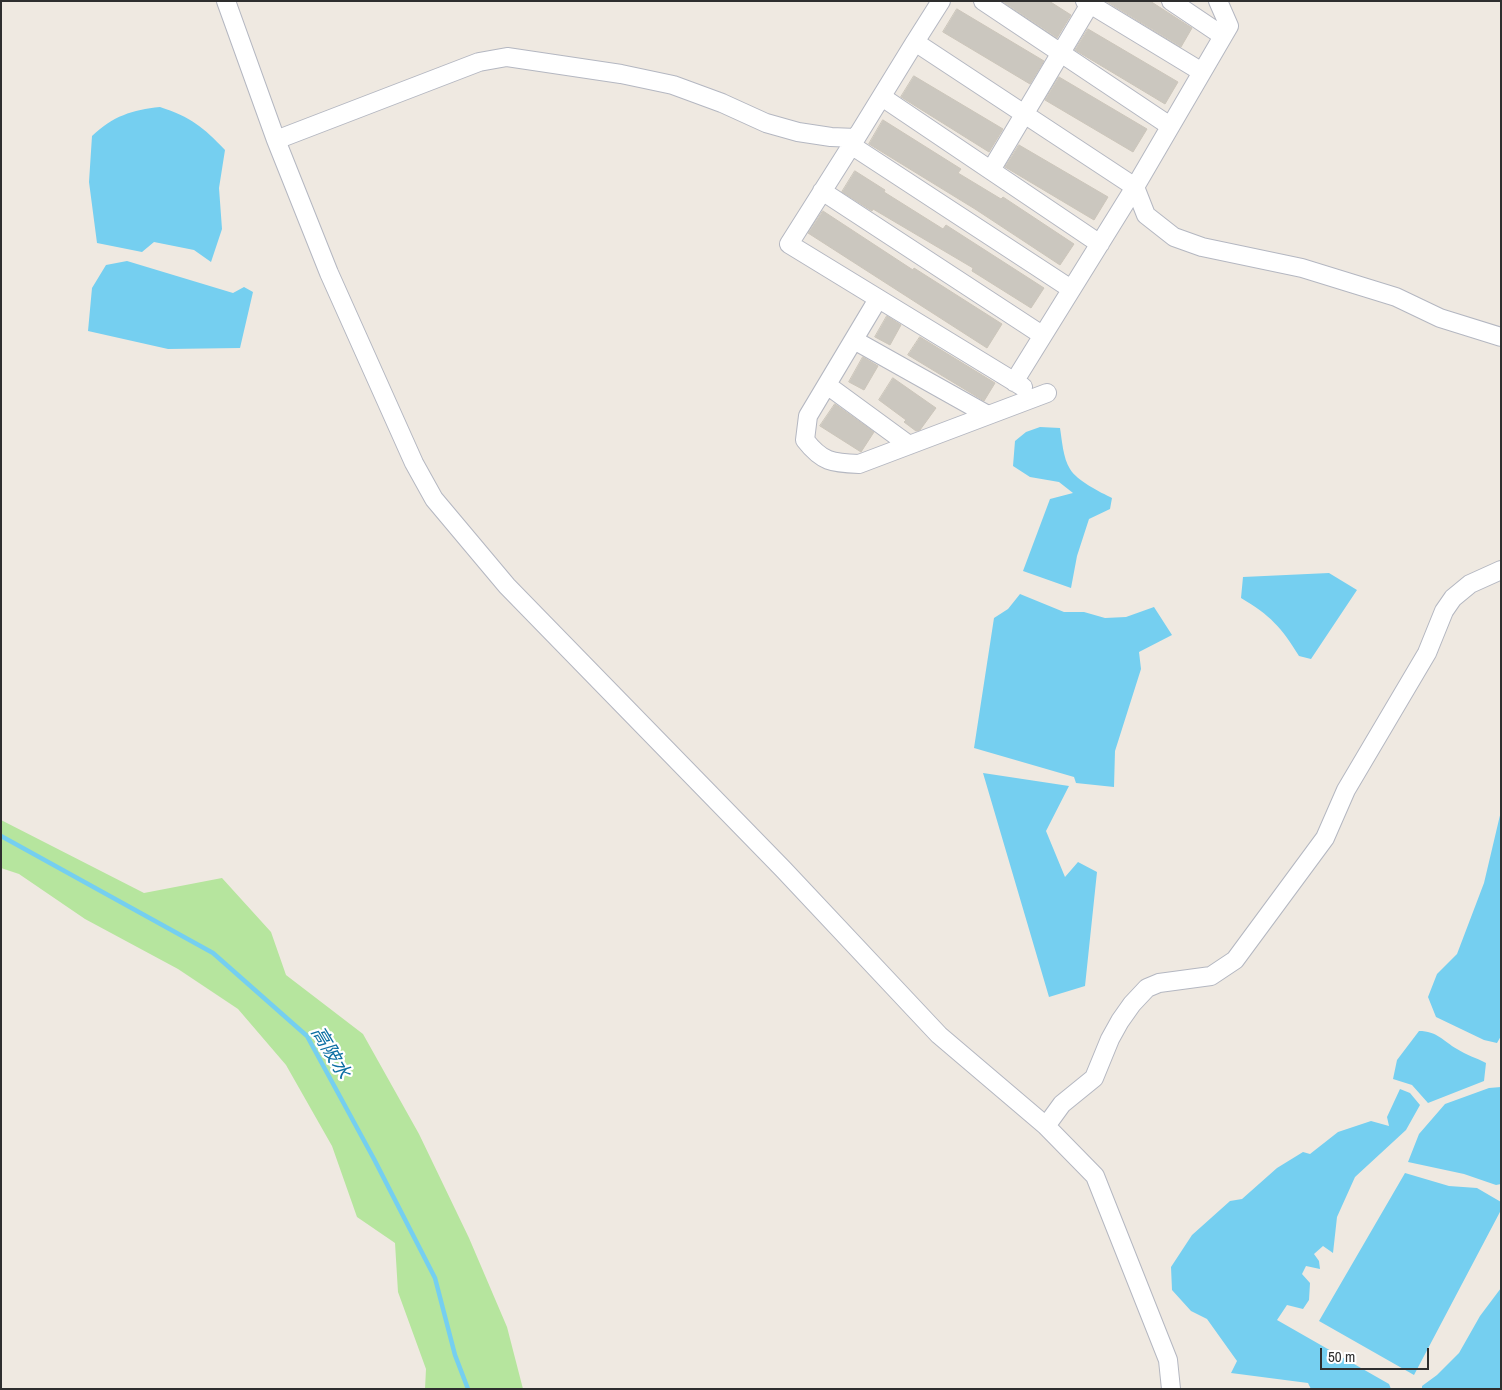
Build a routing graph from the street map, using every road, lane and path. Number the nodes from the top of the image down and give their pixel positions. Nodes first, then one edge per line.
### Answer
1 (226, 1) edge
2 (941, 1) edge
3 (983, 1) edge
4 (1172, 1) edge
5 (1218, 1) edge
6 (1088, 3) edge
7 (1223, 36) junction
8 (915, 42) junction
9 (1062, 52) junction
10 (1202, 72) junction
11 (882, 97) junction
12 (1025, 114) junction
13 (1170, 126) junction
14 (276, 140) junction
15 (853, 142) junction
16 (991, 170) junction
17 (1135, 187) junction
18 (822, 191) junction
19 (1100, 244) junction
20 (1071, 289) junction
21 (878, 299) junction
22 (1042, 335) junction
23 (1501, 337) edge
24 (854, 340) junction
25 (1014, 382) junction
26 (827, 385) junction
27 (986, 414) junction
28 (909, 445) junction
29 (1501, 570) edge
30 (1046, 1126) junction
31 (1171, 1389) edge

1 - 14 street
2 - 8 street
3 - 9 street
4 - 7 street
5 - 7 street
6 - 9 street
6 - 10 street
7 - 10 street
8 - 11 street
8 - 12 street
9 - 12 street
9 - 13 street
10 - 13 street
11 - 15 street
11 - 16 street
12 - 16 street
12 - 17 street
13 - 17 street
14 - 15 street
14 - 30 street
15 - 18 street
15 - 20 street
16 - 19 street
17 - 19 street
17 - 23 street
18 - 21 street
18 - 22 street
19 - 20 street
20 - 22 street
21 - 24 street
21 - 25 street
22 - 25 street
24 - 26 street
24 - 27 street
25 - 27 street
26 - 28 street
26 - 28 street
27 - 28 street
29 - 30 street
30 - 31 street

